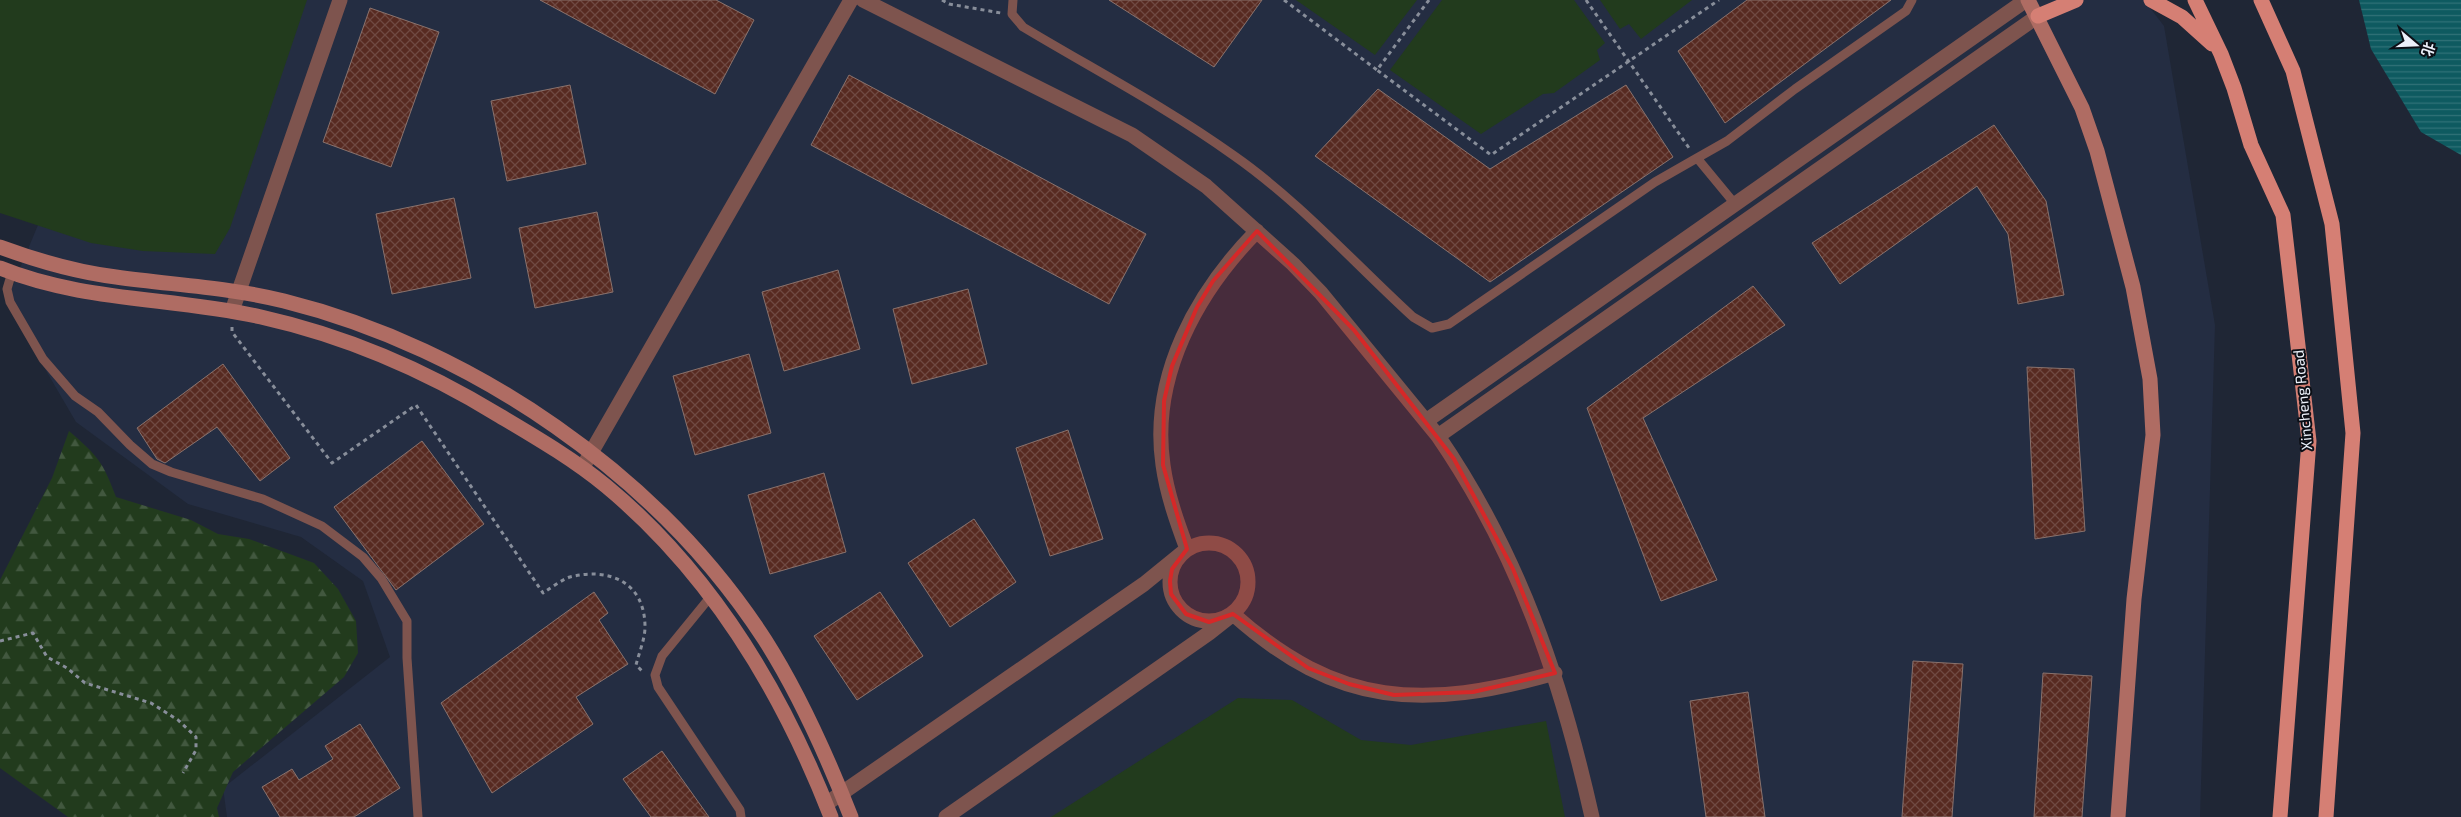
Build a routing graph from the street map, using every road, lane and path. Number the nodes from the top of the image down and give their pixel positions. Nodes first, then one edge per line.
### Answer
1 (340, 0) edge
2 (851, 0) edge
3 (862, 0) edge
4 (942, 0) edge
5 (1012, 0) edge
6 (1284, 0) edge
7 (1429, 0) edge
8 (1586, 0) edge
9 (1719, 0) edge
10 (1912, 0) edge
11 (2027, 0) edge
12 (2076, 0) edge
13 (2151, 0) edge
14 (2195, 0) edge
15 (2261, 0) edge
16 (1012, 14) junction
17 (2038, 16) junction
18 (2220, 54) junction
19 (1629, 63) junction
20 (1378, 70) junction
21 (1696, 158) junction
22 (1736, 204) junction
23 (1257, 231) junction
24 (0, 247) edge
25 (6, 270) edge
26 (238, 291) junction
27 (232, 311) junction
28 (1426, 421) junction
29 (1438, 436) junction
30 (590, 453) junction
31 (582, 468) junction
32 (1187, 549) junction
33 (711, 596) junction
34 (1233, 614) junction
35 (0, 640) edge
36 (1555, 673) junction
37 (658, 687) junction
38 (183, 773) dead end
39 (841, 793) junction
40 (828, 810) edge
41 (418, 817) edge
42 (741, 817) edge
43 (850, 817) edge
44 (946, 817) edge
45 (1592, 817) edge
46 (2118, 817) edge
47 (2280, 817) edge
48 (2326, 817) edge

1 - 26 street
2 - 30 street
3 - 23 street
4 - 16 path
5 - 16 lane
6 - 20 path
7 - 20 path
8 - 19 path
9 - 19 path
10 - 21 lane
11 - 17 main road
11 - 22 street
12 - 17 main road
13 - 18 main road
14 - 18 main road, Xincheng Road
15 - 48 main road
16 - 21 lane
17 - 29 street
17 - 46 main road
18 - 47 main road, Xincheng Road
19 - 20 path
19 - 21 path
21 - 22 lane
22 - 28 street
23 - 28 street
23 - 32 street
24 - 26 main road
25 - 27 main road
25 - 41 lane
26 - 27 street
26 - 30 main road
27 - 31 main road
27 - 37 path
28 - 29 street
29 - 36 street
30 - 31 street
30 - 39 main road
31 - 33 main road
32 - 34 street
32 - 34 street
32 - 39 street
33 - 37 lane
33 - 40 main road
34 - 36 street
34 - 44 street
35 - 38 path
36 - 45 street
37 - 42 lane
39 - 40 street
39 - 43 main road

